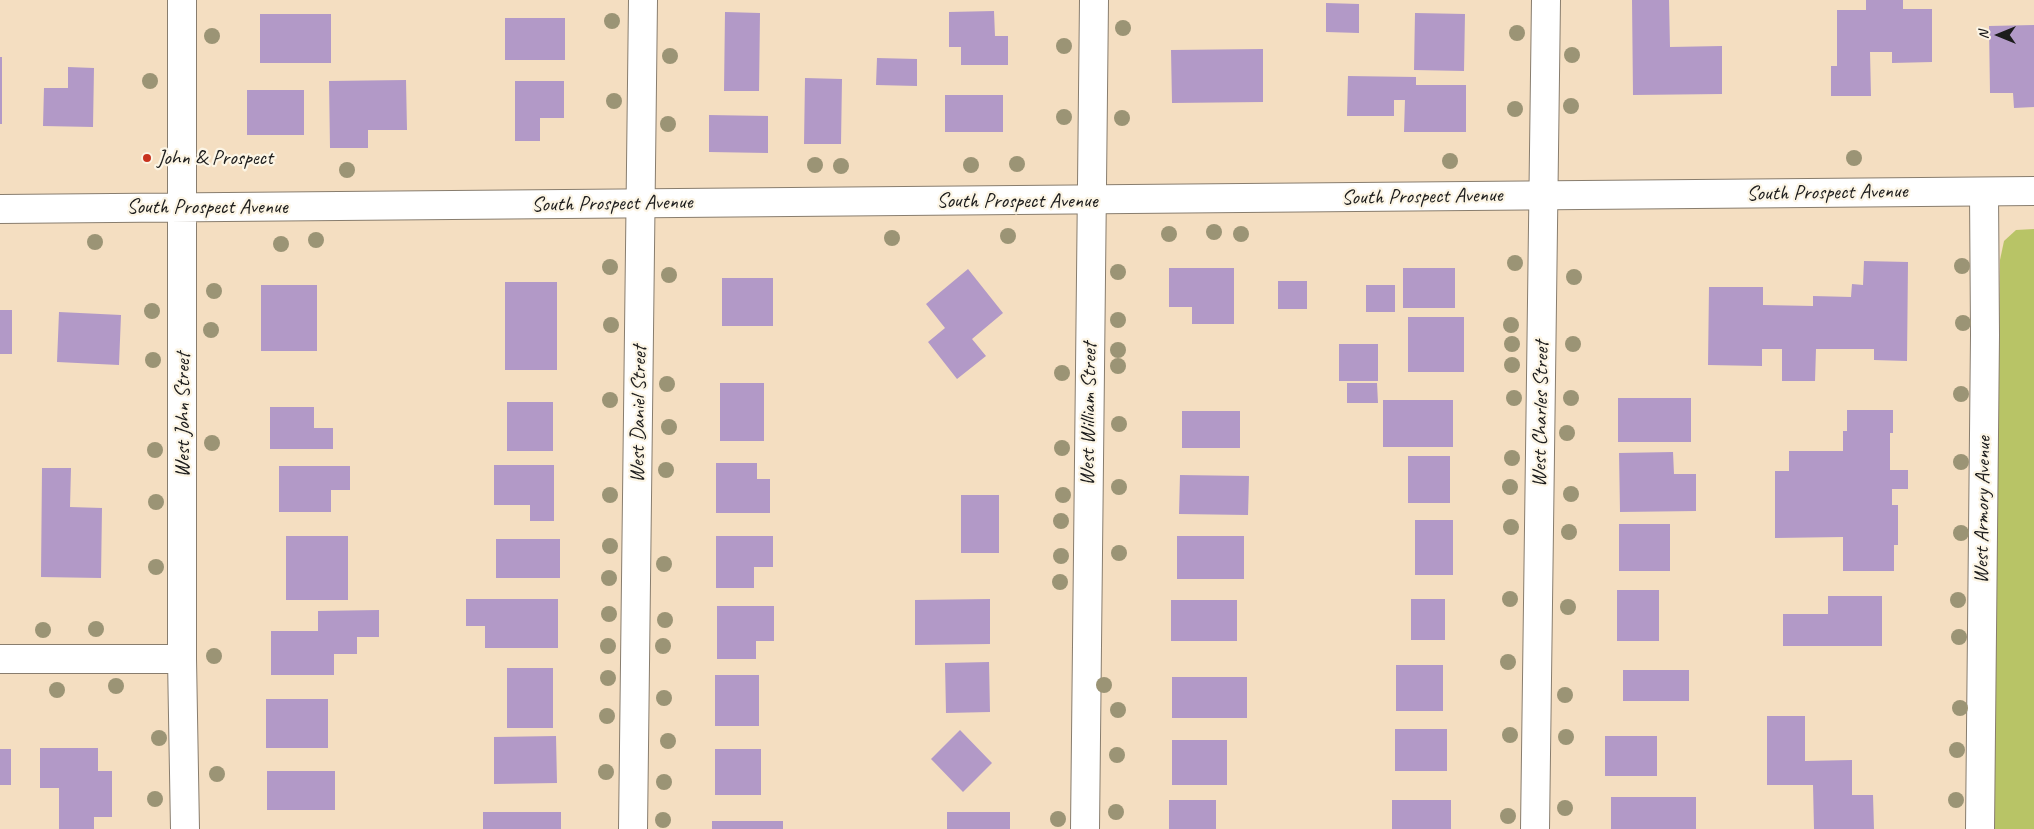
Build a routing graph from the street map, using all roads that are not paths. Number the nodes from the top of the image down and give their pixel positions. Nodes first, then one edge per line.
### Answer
1 (182, 0) edge
2 (643, 0) edge
3 (1094, 0) edge
4 (1546, 0) edge
5 (2034, 191) edge
6 (1984, 192) junction
7 (1544, 196) junction
8 (1091, 200) junction
9 (641, 204) junction
10 (182, 207) junction
11 (0, 209) edge
12 (0, 659) edge
13 (182, 659) junction
14 (185, 829) edge
15 (633, 829) edge
16 (1084, 829) edge
17 (1535, 829) edge
18 (1980, 829) edge

1 - 10 street, West John Street
2 - 9 street, West Daniel Street
3 - 8 street, West William Street
4 - 7 street, West Charles Street
5 - 6 street, South Prospect Avenue
6 - 7 street, South Prospect Avenue
6 - 18 street, West Armory Avenue
7 - 8 street, South Prospect Avenue
7 - 17 street, West Charles Street
8 - 9 street, South Prospect Avenue
8 - 16 street, West William Street
9 - 10 street, South Prospect Avenue
9 - 15 street, West Daniel Street
10 - 11 street, South Prospect Avenue
10 - 13 street, West John Street
12 - 13 street
13 - 14 street, West John Street

